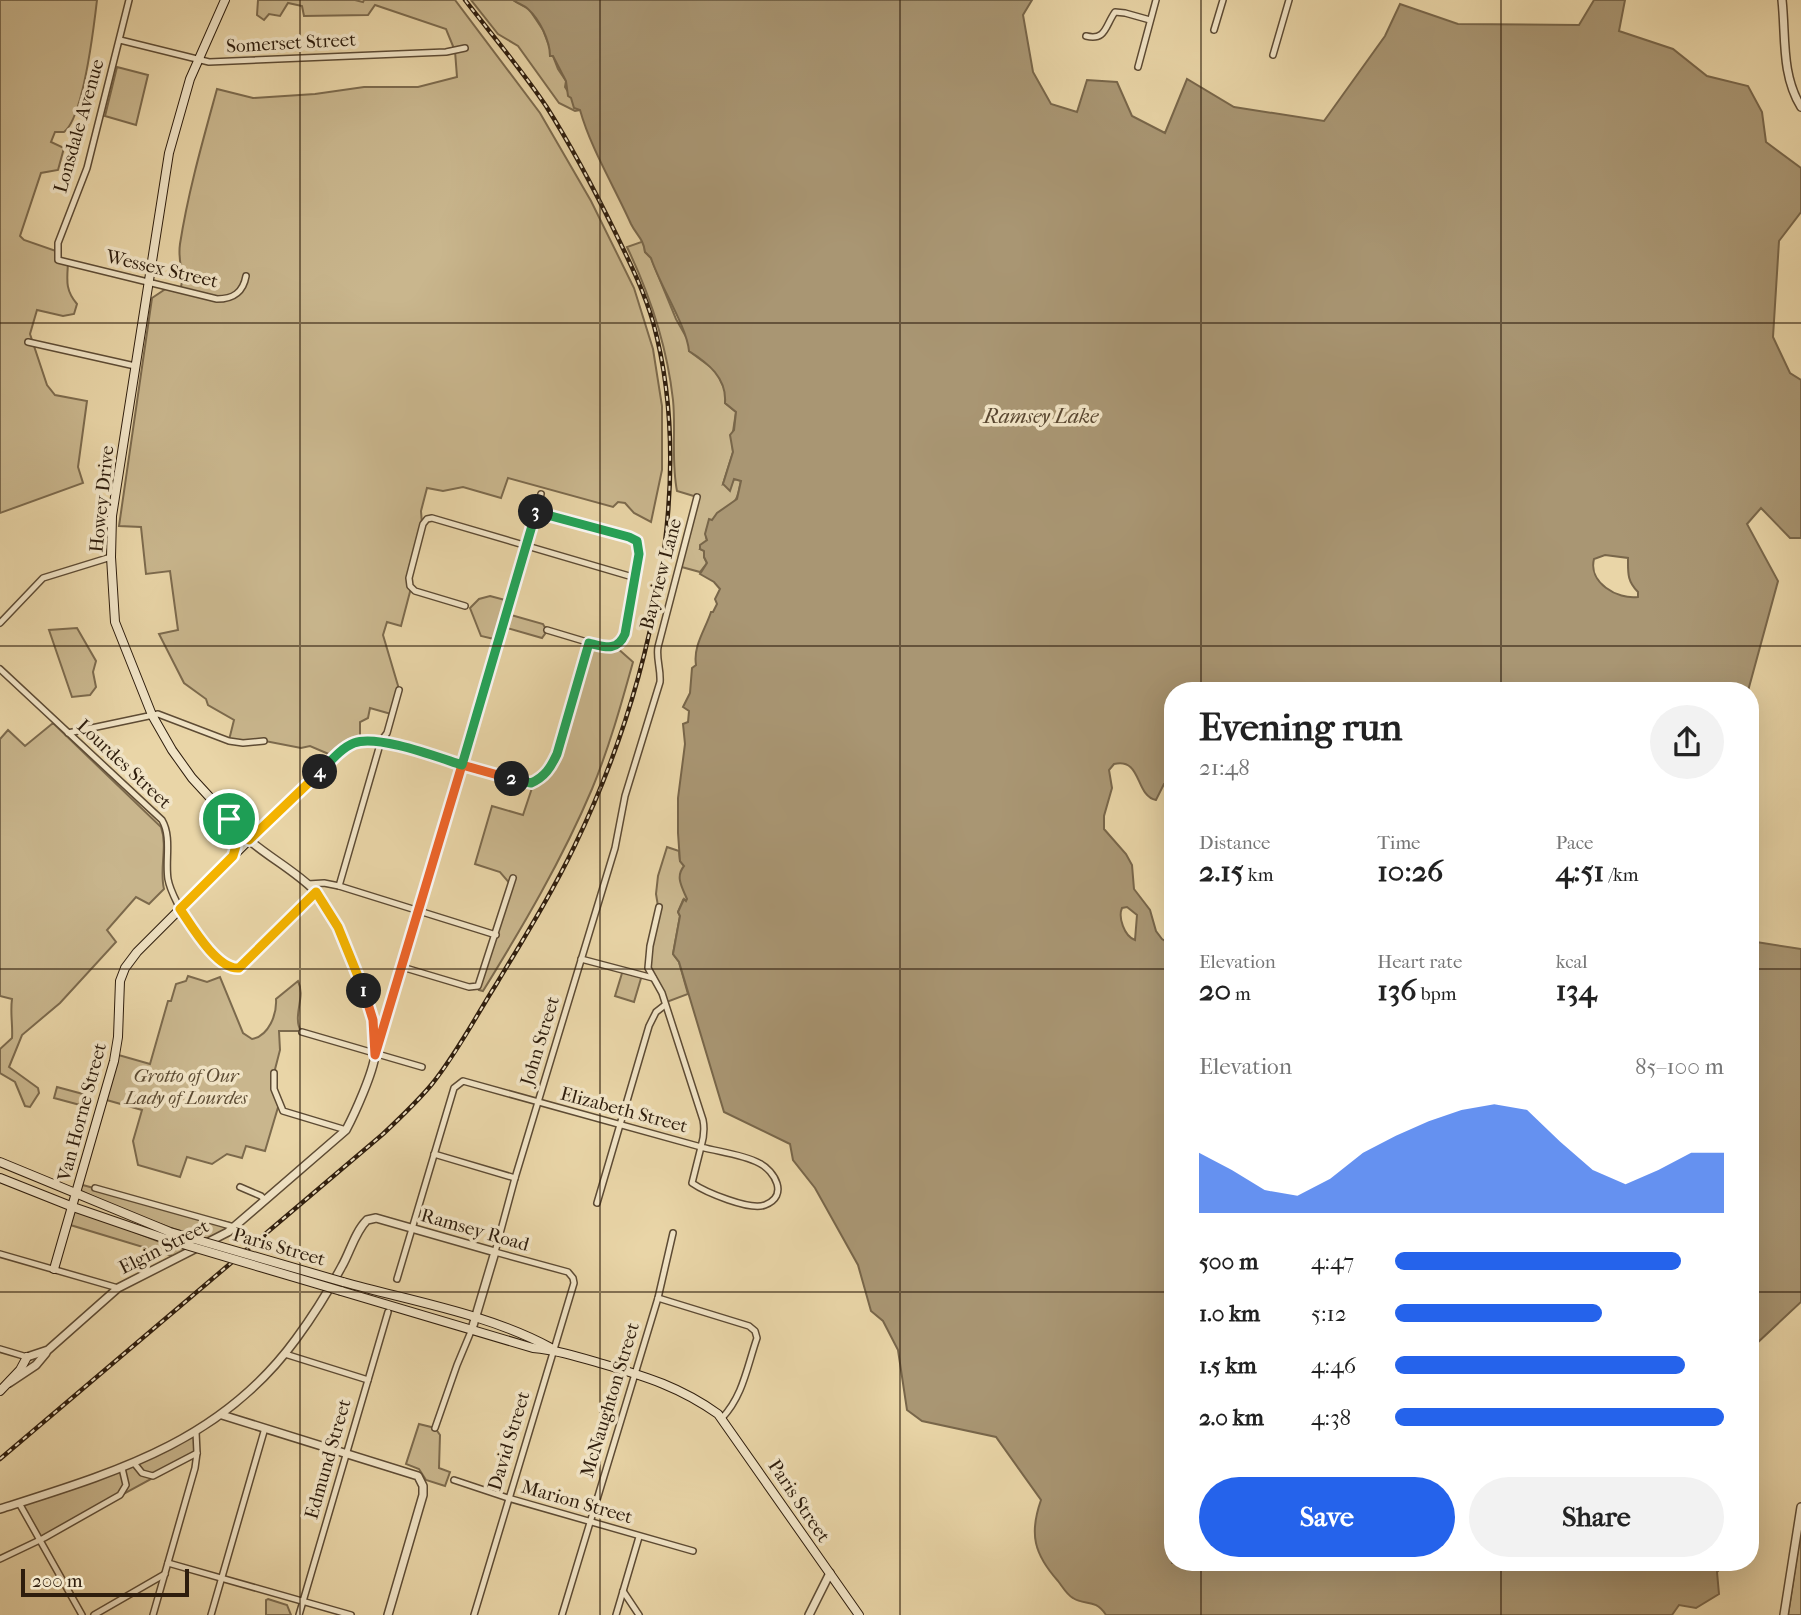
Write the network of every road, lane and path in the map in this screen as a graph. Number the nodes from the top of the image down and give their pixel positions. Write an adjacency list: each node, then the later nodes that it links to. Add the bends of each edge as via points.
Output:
1 (129, 0): 10 (street, Lonsdale Avenue)
2 (225, 0): 13 (main road, Howey Drive)
3 (1156, 0): 7 (street)
4 (1223, 0): 8 (street)
5 (1289, 0): 12 (street)
6 (1782, 0): 15 (street, via 1788,79)
7 (1150, 20): 9 (street, via 1115,12 1098,38); 14 (street)
8 (1214, 30)
9 (1086, 36)
10 (120, 40): 13 (street, Somerset Street); 16 (street, Lonsdale Avenue, via 86,168 58,243)
11 (465, 48): 13 (street, Somerset Street)
12 (1273, 55)
13 (197, 61): 18 (main road, Howey Drive, via 170,146)
14 (1138, 67)
15 (1801, 107)
16 (58, 260): 18 (street, Wessex Street)
17 (246, 276): 18 (street, Wessex Street, via 240,292 226,299)
18 (148, 283): 20 (main road, Howey Drive)
19 (28, 342): 20 (street)
20 (135, 366): 25 (main road, Howey Drive, via 112,516)
21 (541, 494): 23 (street)
22 (697, 497): 31 (street, Bayview Lane)
23 (537, 511): 24 (street); 26 (street, via 637,541)
24 (527, 546): 26 (street); 27 (street, via 427,519 410,586); 38 (street)
25 (111, 557): 28 (street, via 43,578); 34 (main road, Howey Drive, via 116,626)
26 (636, 578): 30 (street, via 625,634 616,646)
27 (465, 606)
28 (0, 623)
29 (547, 630): 30 (street)
30 (589, 643): 38 (street, Van Horne Street, via 550,768 528,783)
31 (657, 660): 50 (street, John Street, via 660,682)
32 (0, 669): 35 (street, Lourdes Street)
33 (399, 690): 37 (street)
34 (152, 715): 35 (street); 36 (street, via 236,742); 39 (main road, Howey Drive, via 181,764)
35 (68, 733): 47 (street, Lourdes Street, via 164,824 168,880)
36 (264, 741)
37 (381, 741): 38 (street, Van Horne Street); 40 (street, Van Horne Street, via 349,745); 44 (street)
38 (462, 765): 48 (street)
39 (229, 819): 40 (main road, Howey Drive); 41 (main road, via 238,839)
40 (249, 840): 41 (main road, Van Horne Street); 43 (street, Howey Drive)
41 (233, 856): 47 (main road, Van Horne Street)
42 (513, 878): 49 (street)
43 (307, 884): 44 (street); 45 (street, Howey Drive)
44 (339, 886): 48 (street)
45 (316, 892): 47 (street, Lourdes Street, via 239,968 208,948); 55 (street, Howey Drive, via 338,927 361,981 373,1020)
46 (659, 907): 52 (street, via 648,962)
47 (180, 909): 68 (main road, Van Horne Street, via 137,952 120,981 117,1047)
48 (419, 912): 49 (street); 51 (street)
49 (496, 935): 51 (street, via 478,986)
50 (582, 958): 52 (street); 58 (street, John Street)
51 (402, 967): 55 (street)
52 (653, 978): 53 (street)
53 (665, 1005): 59 (street, via 652,1019); 61 (street, via 703,1120)
54 (302, 1032): 55 (street)
55 (375, 1055): 56 (street); 60 (street)
56 (422, 1067)
57 (274, 1073): 60 (street, via 274,1089 283,1111)
58 (538, 1102): 59 (street, Elizabeth Street); 62 (street, Elizabeth Street, via 466,1081 459,1083); 65 (street, John Street)
59 (619, 1125): 61 (street, Elizabeth Street); 70 (street)
60 (345, 1130): 69 (street, Elgin Street)
61 (701, 1147): 61 (street, Elizabeth Street, via 692,1179 695,1186 751,1206 766,1205 776,1196 778,1183 773,1173 759,1163)
62 (434, 1154): 65 (street); 73 (street)
63 (0, 1163): 68 (main road, Paris Street)
64 (0, 1178): 71 (main road, Paris Street)
65 (515, 1178): 76 (street, John Street)
66 (240, 1187): 69 (street)
67 (95, 1188): 72 (street)
68 (77, 1194): 71 (main road, Van Horne Street); 75 (main road, Paris Street)
69 (265, 1200): 72 (street, Elgin Street)
70 (597, 1203)
71 (73, 1207): 75 (main road, Paris Street); 78 (main road, Van Horne Street)
72 (235, 1227): 82 (street, Elgin Street)
73 (411, 1229): 76 (street, Ramsey Road); 80 (street); 90 (street, Ramsey Road, via 376,1218 367,1220 324,1297)
74 (673, 1233): 83 (street, McNaughton Street)
75 (169, 1236): 81 (main road, Paris Street, bridge)
76 (495, 1252): 79 (street, Ramsey Road, via 568,1272); 85 (street, John Street)
77 (0, 1254): 78 (street)
78 (54, 1269): 82 (street)
79 (573, 1278): 88 (street, David Street)
80 (397, 1279)
81 (342, 1287): 85 (main road, Paris Street); 86 (main road, Paris Street)
82 (118, 1288): 89 (street, Elgin Street)
83 (658, 1298): 92 (street, McNaughton Street); 97 (street, via 755,1331 757,1338 740,1392)
84 (388, 1312): 93 (street, Edmund Street)
85 (475, 1319): 86 (street, John Street); 88 (main road, Paris Street)
86 (472, 1329): 88 (main road, Paris Street, via 533,1348); 99 (street, John Street)
87 (0, 1349): 91 (street)
88 (553, 1349): 92 (main road, Paris Street); 106 (street, David Street)
89 (48, 1350): 91 (street, Elgin Street); 94 (street, via 36,1365)
90 (285, 1354): 93 (street); 96 (street)
91 (27, 1357): 94 (main road)
92 (634, 1373): 97 (main road, Paris Street, via 670,1385); 110 (street, McNaughton Street)
93 (368, 1380): 101 (street, Edmund Street)
94 (9, 1383): 95 (main road)
95 (0, 1391)
96 (222, 1415): 98 (street); 100 (street)
97 (722, 1418): 116 (main road, Paris Street)
98 (265, 1428): 101 (street); 118 (street)
99 (435, 1428)
100 (196, 1432): 102 (street); 103 (street)
101 (346, 1452): 120 (street, Edmund Street); 127 (street, via 413,1473 421,1482 423,1495)
102 (197, 1453): 103 (street, via 153,1476 142,1473); 115 (street)
103 (134, 1463): 104 (street)
104 (122, 1468): 107 (street); 112 (street, via 124,1492)
105 (454, 1480): 106 (street, Marion Street)
106 (508, 1498): 110 (street, Marion Street); 128 (street, David Street)
107 (19, 1503): 109 (street); 112 (street)
108 (1801, 1507): 134 (street)
109 (0, 1509)
110 (589, 1522): 111 (street, Marion Street); 129 (street, McNaughton Street)
111 (639, 1537): 113 (street, Marion Street); 119 (street)
112 (40, 1540): 114 (street); 121 (street)
113 (693, 1551)
114 (0, 1559)
115 (168, 1563): 117 (street); 118 (street)
116 (830, 1573): 132 (street); 133 (main road, Paris Street)
117 (165, 1574): 122 (street); 123 (street)
118 (222, 1578): 120 (street); 124 (street)
119 (623, 1591): 130 (street); 131 (street)
120 (303, 1601): 125 (street, Edmund Street); 126 (street)
121 (82, 1615)
122 (94, 1615)
123 (153, 1615)
124 (211, 1615)
125 (299, 1615)
126 (351, 1615)
127 (388, 1615)
128 (474, 1615)
129 (562, 1615)
130 (616, 1615)
131 (639, 1615)
132 (809, 1615)
133 (859, 1615)
134 (1784, 1615)

